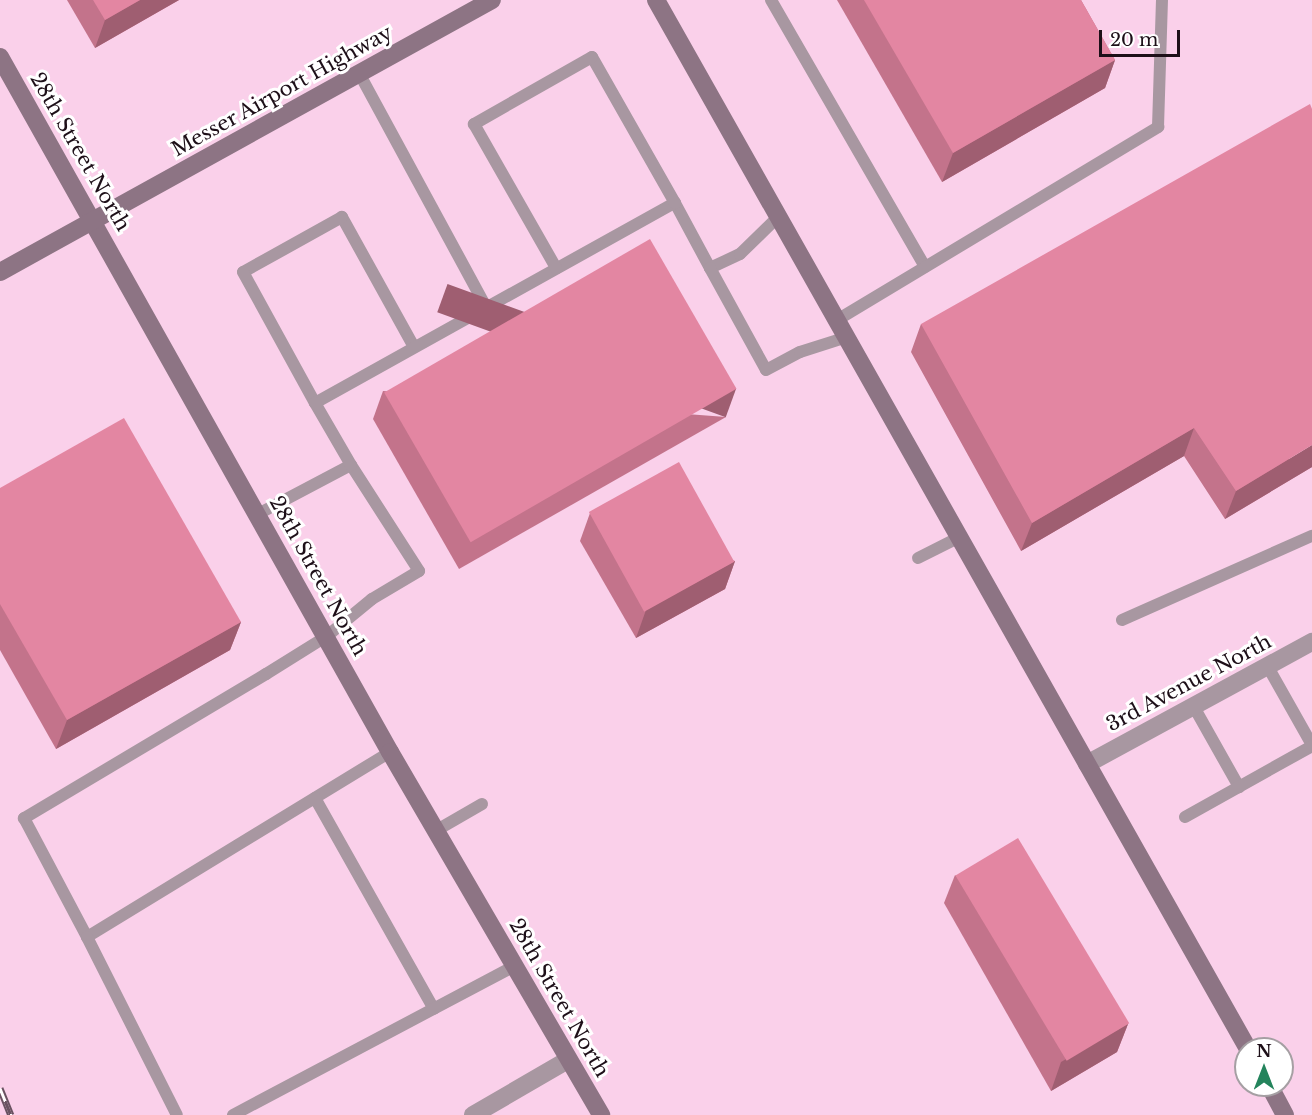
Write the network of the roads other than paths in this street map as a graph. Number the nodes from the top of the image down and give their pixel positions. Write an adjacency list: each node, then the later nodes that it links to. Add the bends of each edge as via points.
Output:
1 (492, 0): 6 (street, Messer Airport Highway)
2 (656, 0): 8 (street)
3 (771, 0): 10 (lane)
4 (1162, 0): 10 (lane, via 1158,127)
5 (0, 57): 9 (street, 28th Street North)
6 (359, 73): 9 (street, Messer Airport Highway); 14 (lane)
7 (675, 203): 11 (lane); 11 (lane, via 592,57 474,124); 12 (lane)
8 (778, 216): 12 (lane, via 740,254); 15 (street)
9 (93, 220): 13 (street, Messer Airport Highway); 20 (street, 28th Street North)
10 (925, 267): 15 (lane)
11 (556, 268): 14 (lane)
12 (710, 268): 16 (lane, via 766,370 800,352)
13 (0, 272)
14 (486, 307): 17 (lane)
15 (837, 320): 16 (street)
16 (847, 337): 21 (street)
17 (414, 347): 18 (lane); 18 (lane, via 342,217 243,272)
18 (315, 403): 19 (lane)
19 (351, 465): 20 (lane); 25 (lane, via 419,571 372,599)
20 (258, 514): 25 (street, 28th Street North)
21 (960, 537): 23 (lane); 31 (street)
22 (1310, 542): 24 (lane)
23 (918, 558)
24 (1122, 620)
25 (327, 636): 30 (street, 28th Street North); 37 (lane, via 24,818)
26 (1312, 642): 27 (street, 3rd Avenue North)
27 (1268, 667): 28 (street, 3rd Avenue North); 29 (lane)
28 (1194, 707): 31 (street, 3rd Avenue North); 32 (lane)
29 (1312, 746): 32 (lane)
30 (390, 752): 33 (lane); 36 (street, 28th Street North)
31 (1087, 764): 40 (street)
32 (1239, 787): 35 (lane)
33 (315, 798): 37 (lane); 39 (lane)
34 (482, 804): 36 (lane)
35 (1185, 817)
36 (437, 830): 38 (street, 28th Street North)
37 (87, 937): 43 (lane)
38 (514, 966): 39 (lane); 41 (street, 28th Street North)
39 (434, 1009): 44 (lane)
40 (1241, 1037)
41 (568, 1060): 45 (street); 46 (street, 28th Street North)
42 (1276, 1097): 47 (street)
43 (177, 1115)
44 (233, 1115)
45 (473, 1115)
46 (601, 1115)
47 (1286, 1115)

